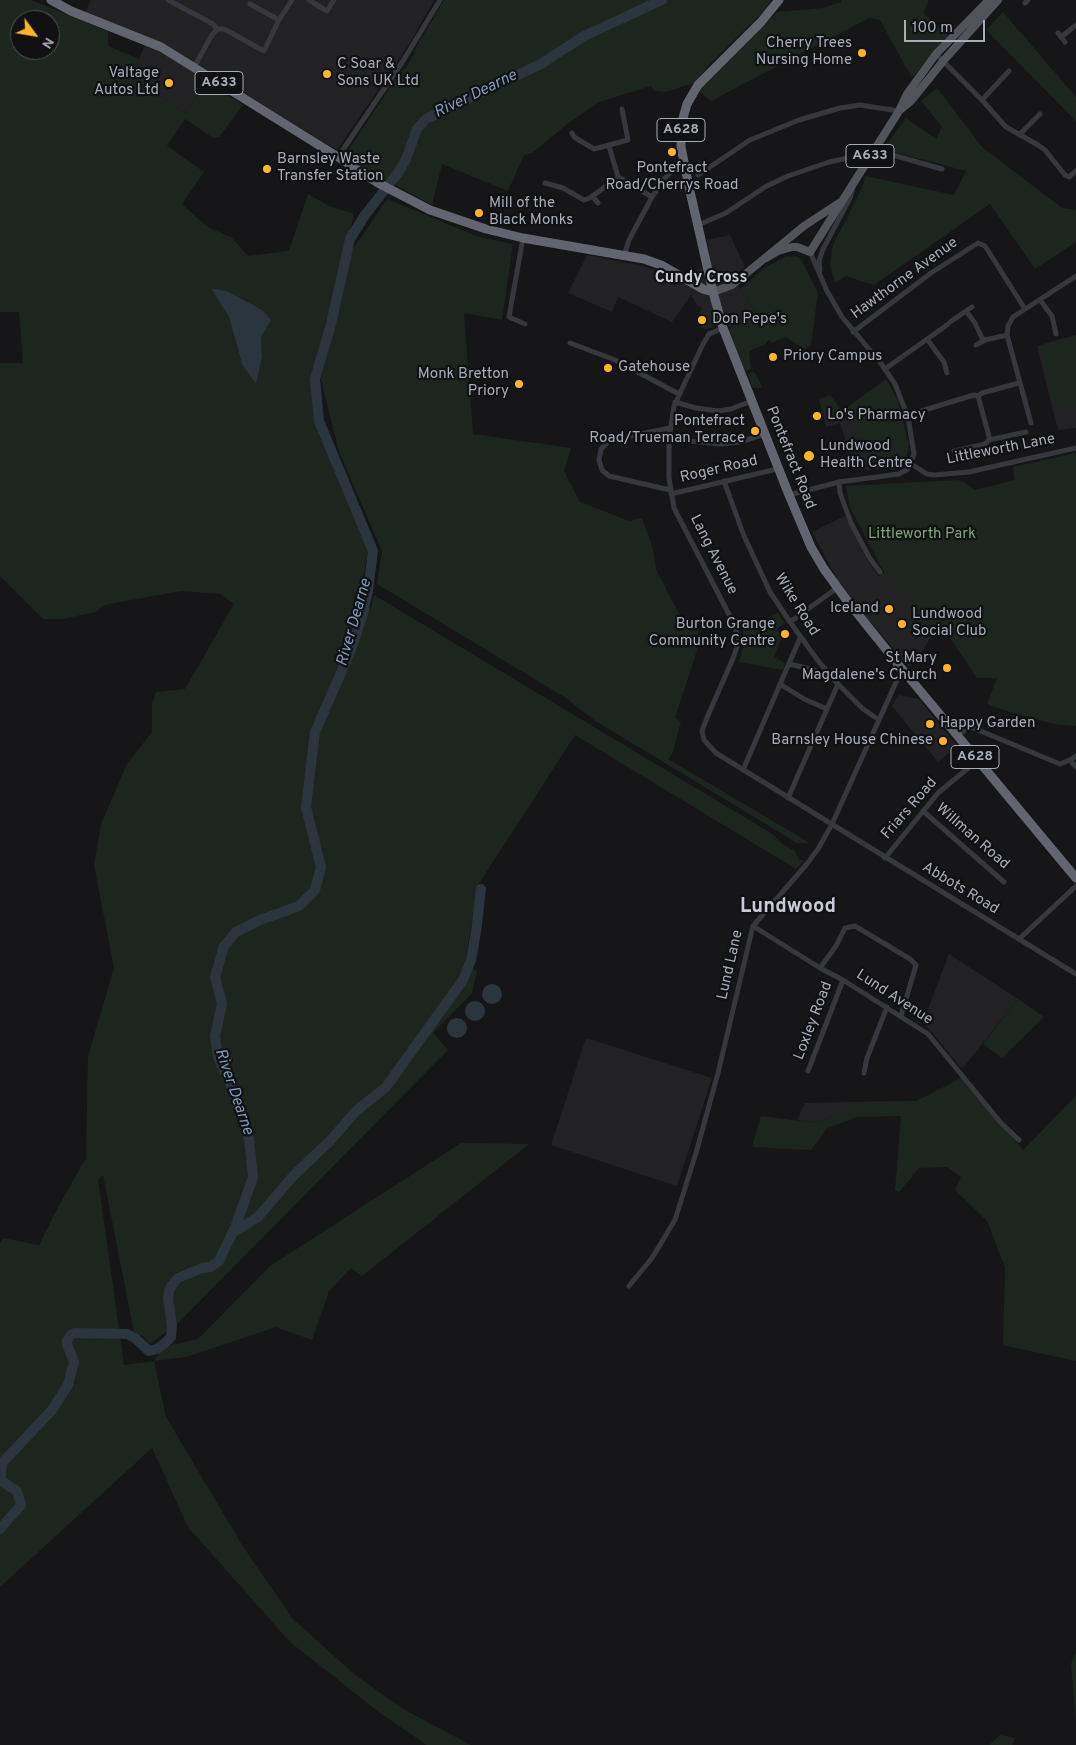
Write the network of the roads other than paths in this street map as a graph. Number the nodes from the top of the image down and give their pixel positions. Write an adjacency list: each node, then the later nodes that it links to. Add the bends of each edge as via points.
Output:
1 (51, 0): 17 (highway, A633, via 161,48)
2 (168, 0): 13 (street, via 214,24)
3 (292, 0): 11 (street)
4 (309, 0): 5 (street, via 327,11)
5 (334, 0)
6 (440, 0): 27 (street)
7 (779, 0): 40 (highway, Pontefract Road / A628, via 705,77 684,112 681,148)
8 (989, 0): 15 (main road, A633)
9 (998, 0): 16 (main road, A633)
10 (250, 4): 11 (street)
11 (279, 20): 13 (street, via 264,51 224,29)
12 (1076, 25): 14 (street, via 1060,35)
13 (217, 29): 17 (street)
14 (1066, 42)
15 (936, 54): 16 (street); 21 (main road, A633)
16 (944, 60): 19 (street); 21 (main road, A633, via 912,101)
17 (194, 68): 27 (highway, A633)
18 (1009, 71): 19 (street)
19 (982, 100): 24 (street, via 1006,127)
20 (622, 109): 25 (street, via 631,140)
21 (899, 111): 26 (main road, A633); 32 (street, via 860,105 799,120 750,140)
22 (1040, 114): 24 (street)
23 (572, 133): 25 (street, via 594,149)
24 (1020, 134): 30 (street, via 1044,150 1064,175 1069,177)
25 (610, 146): 33 (street)
26 (875, 150): 29 (street); 34 (main road, A633)
27 (338, 157): 41 (highway, A633, via 395,193 430,210)
28 (853, 157): 40 (street, via 788,176 726,213)
29 (942, 169)
30 (1076, 170)
31 (671, 172): 37 (street)
32 (698, 175)
33 (618, 177): 36 (street); 37 (street)
34 (854, 181): 38 (main road, A633); 46 (street, via 850,198 820,256)
35 (545, 184): 36 (street, via 563,188 584,200)
36 (592, 196): 39 (street)
37 (652, 197): 43 (street)
38 (841, 202): 42 (main road, A633); 44 (main road, A633, via 804,226)
39 (598, 203)
40 (698, 225): 47 (highway, Pontefract Road / A628)
41 (523, 238): 43 (highway, A633); 53 (street, via 509,317)
42 (810, 252): 44 (main road, A633, via 792,247); 46 (street)
43 (624, 256): 47 (highway, A633, via 661,264)
44 (766, 258): 47 (main road, A633, via 732,285)
45 (1076, 276): 48 (street)
46 (824, 284): 56 (street)
47 (713, 292): 54 (highway, Pontefract Road / A628)
48 (1040, 300): 50 (street); 52 (street)
49 (972, 306): 51 (street)
50 (1025, 309): 56 (street, Hawthorne Avenue, via 985,246 978,243 931,273); 58 (street, via 1010,321)
51 (966, 311): 59 (street); 60 (street)
52 (1054, 322): 55 (street); 57 (street)
53 (525, 324)
54 (723, 328): 66 (street, Lang Avenue, via 707,337); 69 (highway, Pontefract Road / A628)
55 (1047, 328)
56 (853, 332): 63 (street)
57 (1056, 334)
58 (1007, 335): 60 (street); 65 (street)
59 (927, 339): 63 (street); 64 (street, via 944,362)
60 (985, 340): 62 (street)
61 (570, 343): 66 (street, via 615,360)
62 (976, 345)
63 (885, 369): 70 (street)
64 (947, 373)
65 (1019, 383): 67 (street); 71 (street)
66 (679, 394): 68 (street, Lang Avenue)
67 (978, 396): 70 (street); 76 (street)
68 (675, 402): 69 (street, via 718,411); 72 (street, Lang Avenue)
69 (752, 402): 74 (highway, Pontefract Road / A628)
70 (908, 415): 79 (street, via 914,447)
71 (1031, 423)
72 (670, 428): 75 (street, Lang Avenue); 83 (street, via 610,440 601,450 599,460 609,476)
73 (1026, 432): 76 (street, Littleworth Lane)
74 (765, 434): 75 (street, via 721,444); 84 (highway, Pontefract Road / A628)
75 (669, 439): 83 (street, Lang Avenue)
76 (990, 440): 78 (street, Littleworth Lane)
77 (1076, 448): 79 (street, Littleworth Lane, via 969,472 934,475)
78 (954, 451)
79 (911, 464): 82 (street, via 894,476)
80 (773, 470): 81 (street, Roger Road)
81 (724, 481): 83 (street, Roger Road); 87 (street, Wike Road, via 744,536 770,592)
82 (839, 482): 84 (street); 85 (street, via 851,523)
83 (671, 492): 101 (street, Lang Avenue, via 674,508 734,624 738,640 702,731 704,740 716,753)
84 (789, 495): 86 (highway, Pontefract Road / A628, via 812,547)
85 (880, 572)
86 (837, 588): 87 (street); 90 (highway, Pontefract Road / A628)
87 (790, 622): 88 (street, Wike Road)
88 (800, 638): 89 (street); 93 (street, Wike Road)
89 (789, 664): 91 (street); 92 (street)
90 (902, 669): 95 (street, Lund Lane); 96 (highway, Pontefract Road / A628)
91 (815, 670)
92 (780, 684): 94 (street); 101 (street)
93 (838, 684): 94 (street); 95 (street, Wike Road, via 863,710)
94 (827, 709): 102 (street)
95 (879, 720): 104 (street, Lund Lane)
96 (957, 735): 98 (highway, Pontefract Road / A628); 99 (street, via 971,727 1060,764)
97 (1076, 756): 99 (street)
98 (978, 760): 103 (street, Friars Road, via 938,793); 106 (highway, Pontefract Road / A628)
99 (1070, 760): 100 (street)
100 (1076, 767)
101 (743, 770): 102 (street, Lang Avenue)
102 (788, 798): 104 (street, Lang Avenue)
103 (923, 811): 105 (street, Friars Road); 107 (street, Willman Road)
104 (832, 824): 105 (street, Abbots Road); 109 (street, Lund Lane, via 806,865)
105 (885, 858): 110 (street, Abbots Road)
106 (1076, 878)
107 (1004, 882)
108 (1076, 886): 110 (street)
109 (753, 926): 111 (street, Lund Avenue); 119 (street, Lund Lane, via 718,1073 675,1220 652,1258)
110 (1019, 939): 112 (street, Abbots Road)
111 (820, 968): 113 (street, Lund Avenue); 115 (street, via 845,928 855,926 910,958 916,965)
112 (1076, 974)
113 (843, 980): 114 (street, Lund Avenue); 116 (street, Loxley Road)
114 (887, 1007): 115 (street, Lund Avenue); 117 (street)
115 (901, 1016): 118 (street, Lund Avenue, via 928,1034 1001,1123)
116 (808, 1071)
117 (864, 1072)
118 (1019, 1140)
119 (629, 1286)

